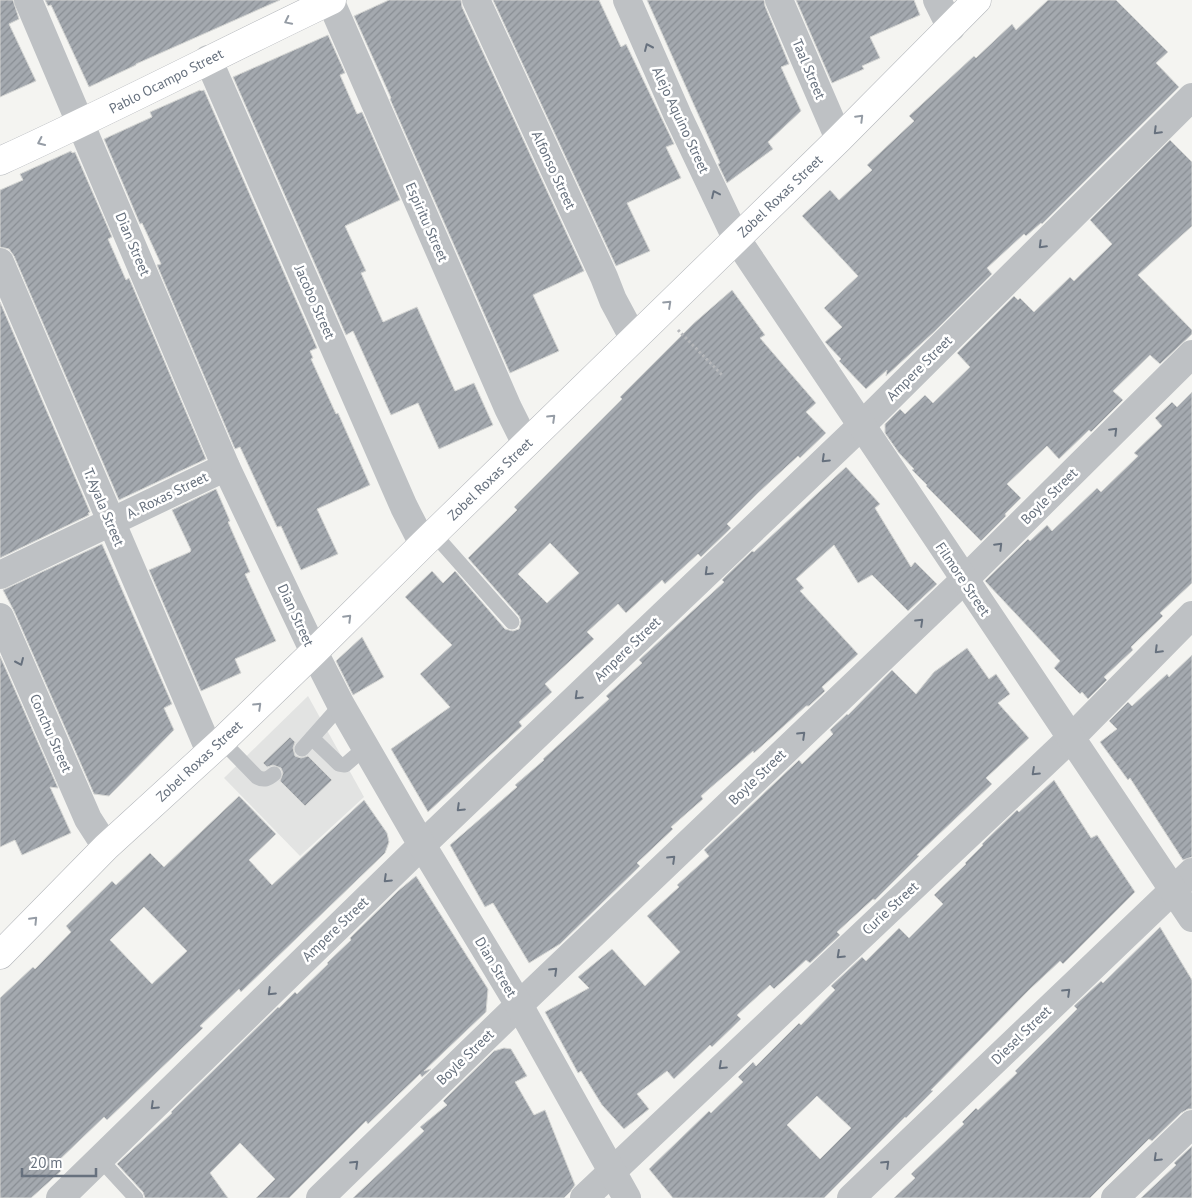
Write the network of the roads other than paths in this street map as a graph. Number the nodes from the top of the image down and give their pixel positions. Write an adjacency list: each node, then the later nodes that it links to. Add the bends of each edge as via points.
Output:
1 (28, 0): 11 (street, Dian Street)
2 (331, 0): 9 (main road, Pablo Ocampo Street, one-way to 9); 19 (street, Espiritu Street)
3 (476, 0): 16 (street, Alfonso Street, via 613,300)
4 (627, 0): 14 (street, Alejo Aquino Street, one-way to 4)
5 (779, 0): 12 (street, Taal Street)
6 (937, 0): 8 (street)
7 (977, 0): 8 (main road, Zobel Roxas Street)
8 (951, 28): 12 (main road, Zobel Roxas Street, one-way to 8)
9 (208, 60): 11 (main road, Pablo Ocampo Street); 22 (street, Jacobo Street, via 400,498)
10 (1192, 97): 18 (street, Ampere Street, one-way to 18)
11 (82, 123): 13 (main road, Pablo Ocampo Street, one-way to 13); 20 (street, Dian Street)
12 (839, 139): 14 (main road, Zobel Roxas Street)
13 (0, 161)
14 (736, 238): 16 (main road, Zobel Roxas Street, one-way to 14); 18 (street, Filmore Street)
15 (0, 262): 21 (street, T. Ayala Street)
16 (634, 339): 19 (main road, Zobel Roxas Street, one-way to 16)
17 (1192, 354): 24 (street, Boyle Street, one-way to 17)
18 (860, 426): 24 (street, Filmore Street); 34 (street, Ampere Street, one-way to 34)
19 (526, 444): 22 (main road, Zobel Roxas Street)
20 (226, 467): 21 (street, A. Roxas Street); 28 (street, Dian Street)
21 (110, 522): 23 (street, A. Roxas Street); 31 (street, T. Ayala Street)
22 (428, 539): 27 (lane); 28 (main road, Zobel Roxas Street, one-way to 22)
23 (0, 575)
24 (964, 580): 30 (street, Filmore Street); 39 (street, Boyle Street, one-way to 24)
25 (1192, 615): 30 (street, Curie Street, one-way to 30)
26 (0, 617): 35 (street, Conchu Street, one-way to 35, via 88,818)
27 (512, 622)
28 (314, 652): 29 (street, Dian Street); 31 (main road, Zobel Roxas Street, one-way to 28)
29 (341, 705): 32 (street, Dian Street); 32 (lane, via 307,743 339,764 345,764)
30 (1070, 738): 36 (street, Filmore Street); 42 (street, Curie Street, one-way to 42)
31 (216, 746): 33 (lane, via 262,780); 35 (main road, Zobel Roxas Street)
32 (366, 747): 34 (street, Dian Street)
33 (274, 774)
34 (422, 845): 39 (street, Dian Street); 41 (street, Ampere Street, one-way to 41)
35 (106, 847): 38 (main road, Zobel Roxas Street, one-way to 35)
36 (1182, 881): 37 (street, Filmore Street); 48 (street, Diesel Street, one-way to 36)
37 (1192, 918)
38 (1, 951)
39 (519, 1005): 42 (street, Dian Street); 45 (street, Boyle Street, one-way to 39)
40 (1192, 1124): 49 (street, one-way to 49)
41 (100, 1159): 43 (street, Ampere Street); 44 (lane)
42 (611, 1170): 46 (street, Curie Street); 47 (street, Dian Street)
43 (60, 1198)
44 (136, 1198)
45 (320, 1198)
46 (584, 1198)
47 (627, 1198)
48 (851, 1198)
49 (1115, 1198)

